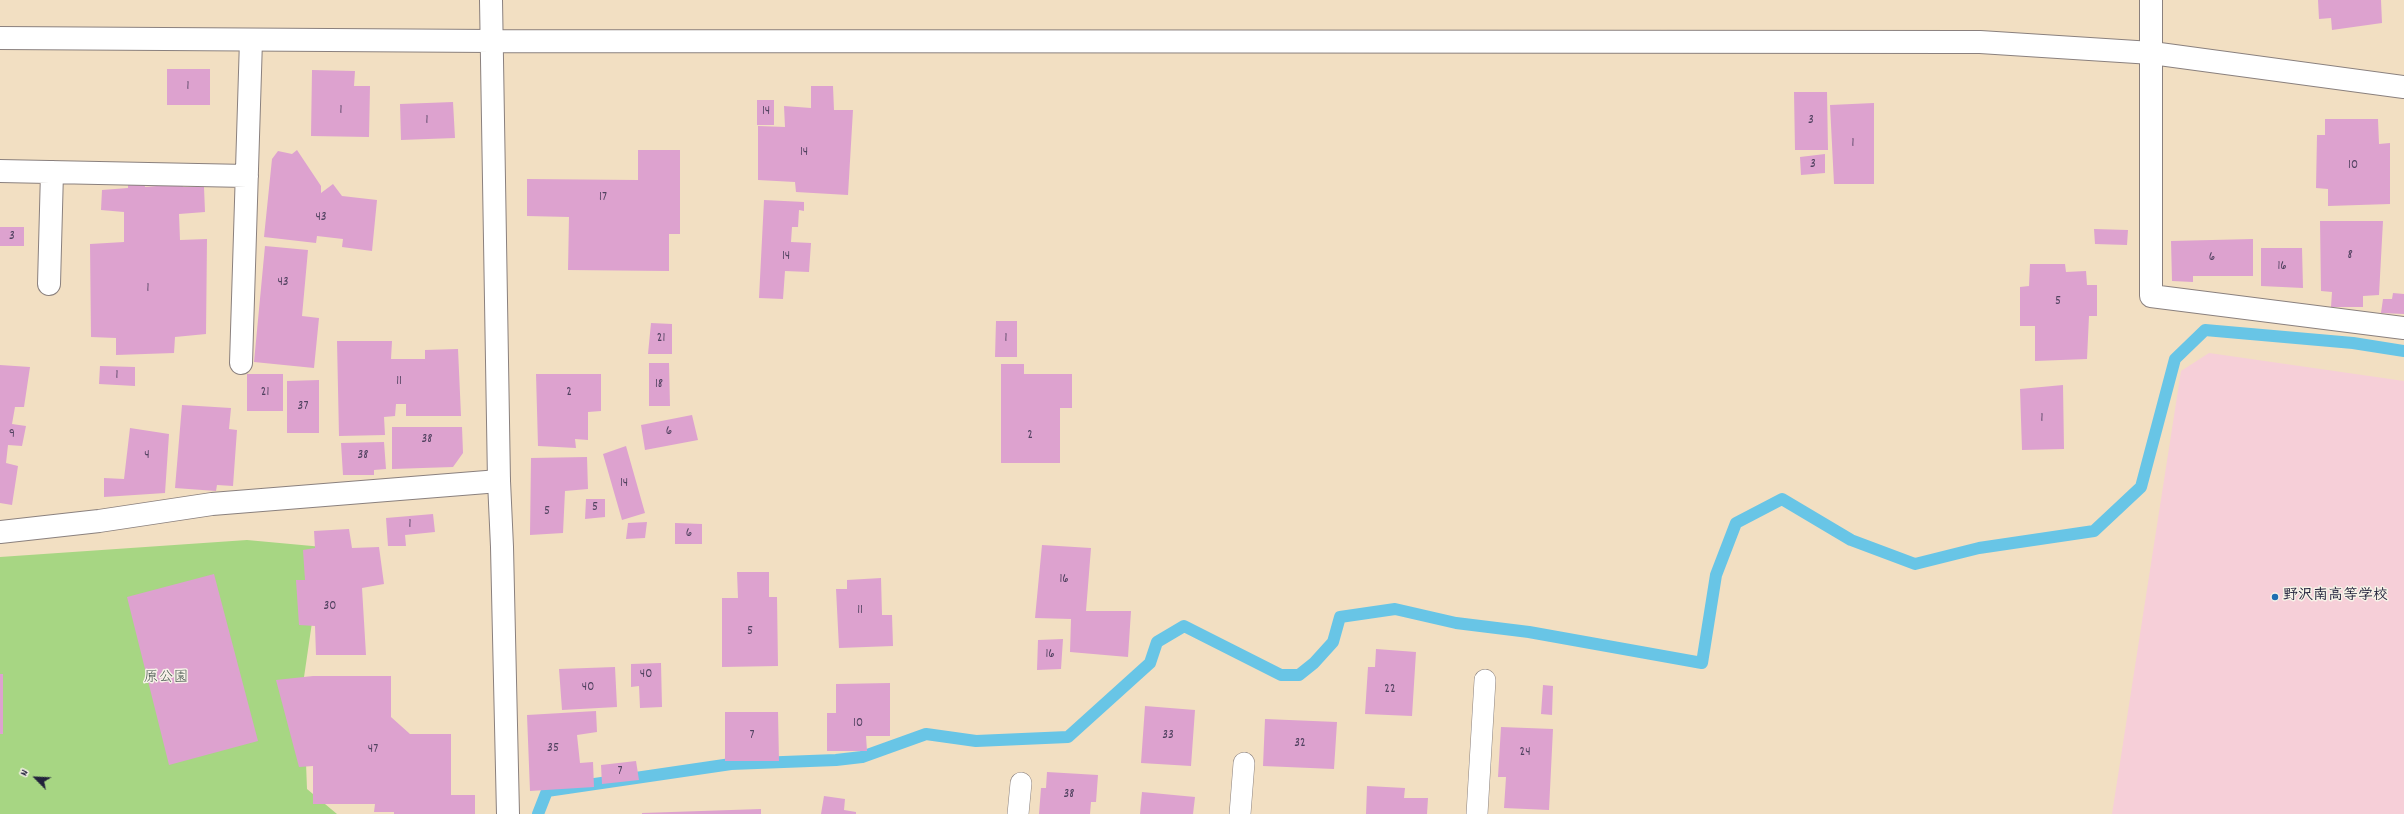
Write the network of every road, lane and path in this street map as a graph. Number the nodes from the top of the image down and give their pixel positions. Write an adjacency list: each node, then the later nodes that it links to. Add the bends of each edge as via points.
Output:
1 (491, 0): 5 (street)
2 (2151, 0): 6 (street)
3 (0, 38): 4 (street)
4 (251, 40): 5 (street); 10 (street)
5 (492, 41): 6 (street, via 1980,42); 14 (street)
6 (2152, 53): 7 (street); 12 (street, via 2151,296)
7 (2404, 86)
8 (0, 171): 9 (street)
9 (52, 172): 10 (street); 11 (street)
10 (247, 176): 13 (street)
11 (48, 284)
12 (2404, 328)
13 (241, 363)
14 (499, 481): 15 (street, via 212,504 99,521); 19 (street)
15 (0, 532)
16 (1485, 680): 22 (lane)
17 (1244, 763): 21 (lane)
18 (1021, 782): 20 (lane)
19 (508, 814)
20 (1018, 814)
21 (1240, 814)
22 (1477, 814)

